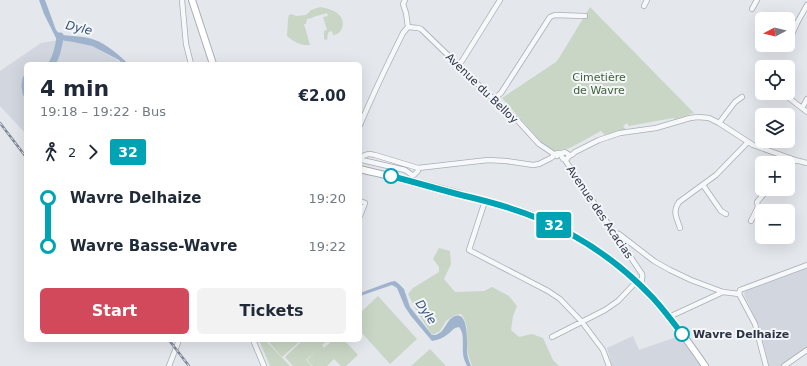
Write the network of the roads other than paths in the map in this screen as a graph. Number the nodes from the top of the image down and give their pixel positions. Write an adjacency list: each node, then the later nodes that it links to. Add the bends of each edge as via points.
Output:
1 (182, 0): 13 (street, via 186,44)
2 (192, 0): 14 (main road)
3 (500, 0): 15 (street)
4 (647, 0): 8 (street)
5 (757, 0): 9 (street)
6 (403, 1): 11 (street)
7 (807, 5): 12 (street)
8 (644, 6)
9 (752, 9)
10 (585, 16): 17 (street, via 550,17 501,93)
11 (408, 27): 15 (street, Avenue du Belloy, via 421,29); 22 (street, via 371,97)
12 (795, 28)
13 (190, 62)
14 (212, 62)
15 (458, 65): 17 (street, Avenue du Belloy)
16 (742, 97): 23 (street, via 734,102)
17 (494, 99): 25 (street, Avenue du Belloy, via 539,144)
18 (807, 99): 20 (street)
19 (792, 100): 20 (street)
20 (802, 108): 21 (street)
21 (807, 112)
22 (362, 120)
23 (719, 123): 24 (street); 26 (street, via 709,118 690,118 656,128 620,133)
24 (748, 142): 27 (street); 33 (street, via 719,173)
25 (554, 155): 26 (street, via 557,153); 31 (street, via 542,163 533,165 488,160)
26 (565, 156): 41 (street, Avenue des Acacias)
27 (784, 156)
28 (795, 160): 29 (street)
29 (807, 163)
30 (362, 169): 32 (main road)
31 (418, 169): 31 (street, via 412,175 405,170 362,160 362,157 368,154); 32 (street)
32 (415, 182): 34 (main road)
33 (703, 185): 37 (street, via 719,209); 40 (street, via 677,205 675,213)
34 (485, 201): 43 (main road, via 512,208 561,228 609,258); 47 (street, via 469,250 548,291 564,302)
35 (362, 202): 36 (street, via 365,203)
36 (362, 211)
37 (726, 214)
38 (755, 216): 39 (street)
39 (751, 221)
40 (680, 228)
41 (615, 233): 43 (street, Avenue des Acacias, via 642,274 642,281); 44 (street, via 670,270)
42 (807, 265): 45 (street, via 740,290)
43 (638, 283): 46 (main road); 47 (street, via 618,301)
44 (723, 292): 45 (street); 46 (street)
45 (739, 294): 56 (street, via 755,324)
46 (669, 317): 55 (main road)
47 (582, 322): 48 (street); 54 (street, via 603,350)
48 (552, 337)
49 (178, 342): 52 (street)
50 (254, 342): 53 (street)
51 (807, 350): 57 (street)
52 (169, 366)
53 (264, 366)
54 (609, 366)
55 (705, 366)
56 (766, 366)
57 (784, 366)

